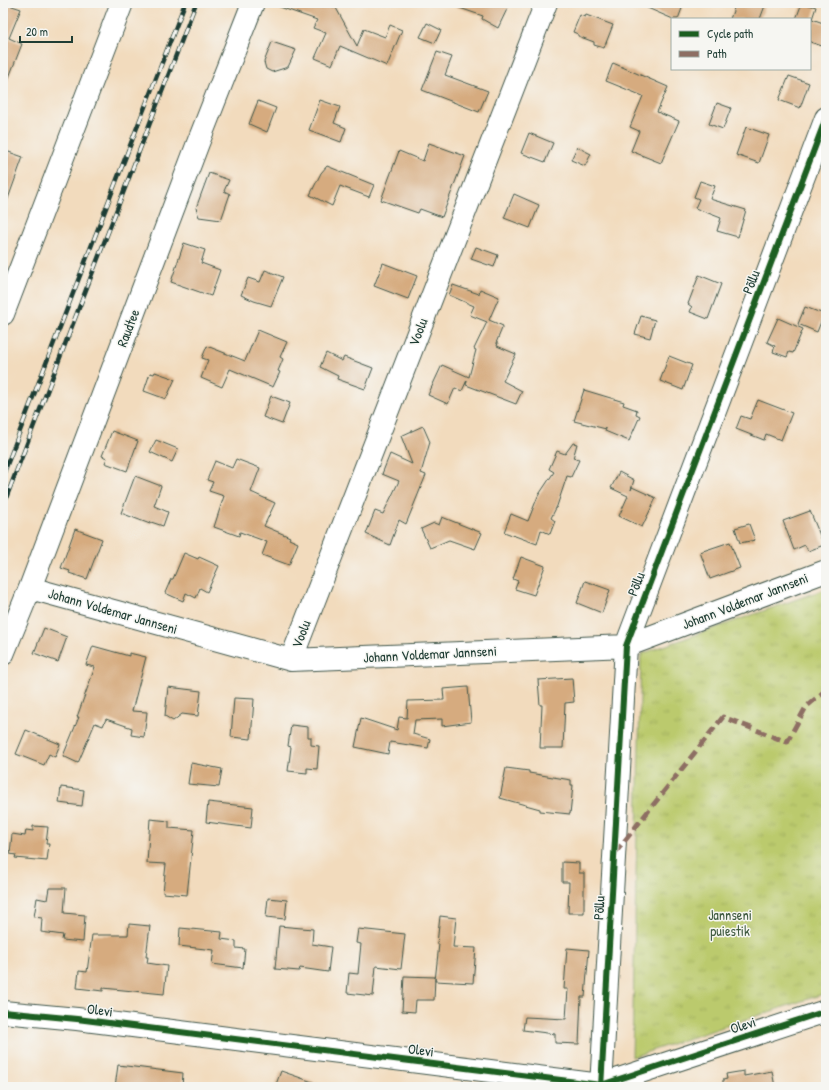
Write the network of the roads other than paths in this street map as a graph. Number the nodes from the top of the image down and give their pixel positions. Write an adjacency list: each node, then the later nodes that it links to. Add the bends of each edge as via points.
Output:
1 (122, 3): 5 (street)
2 (253, 3): 7 (street, Raudtee)
3 (546, 3): 10 (street, Voolu)
4 (826, 118): 8 (street, Põllu)
5 (3, 314)
6 (826, 571): 8 (street, Johann Voldemar Jannseni)
7 (30, 588): 9 (street, Raudtee); 10 (street, Johann Voldemar Jannseni)
8 (626, 646): 10 (street, Johann Voldemar Jannseni); 13 (street, Põllu)
9 (3, 654)
10 (291, 660)
11 (826, 1011): 13 (street, Olevi)
12 (3, 1012): 13 (street, Olevi, via 85,1020)
13 (601, 1086)

